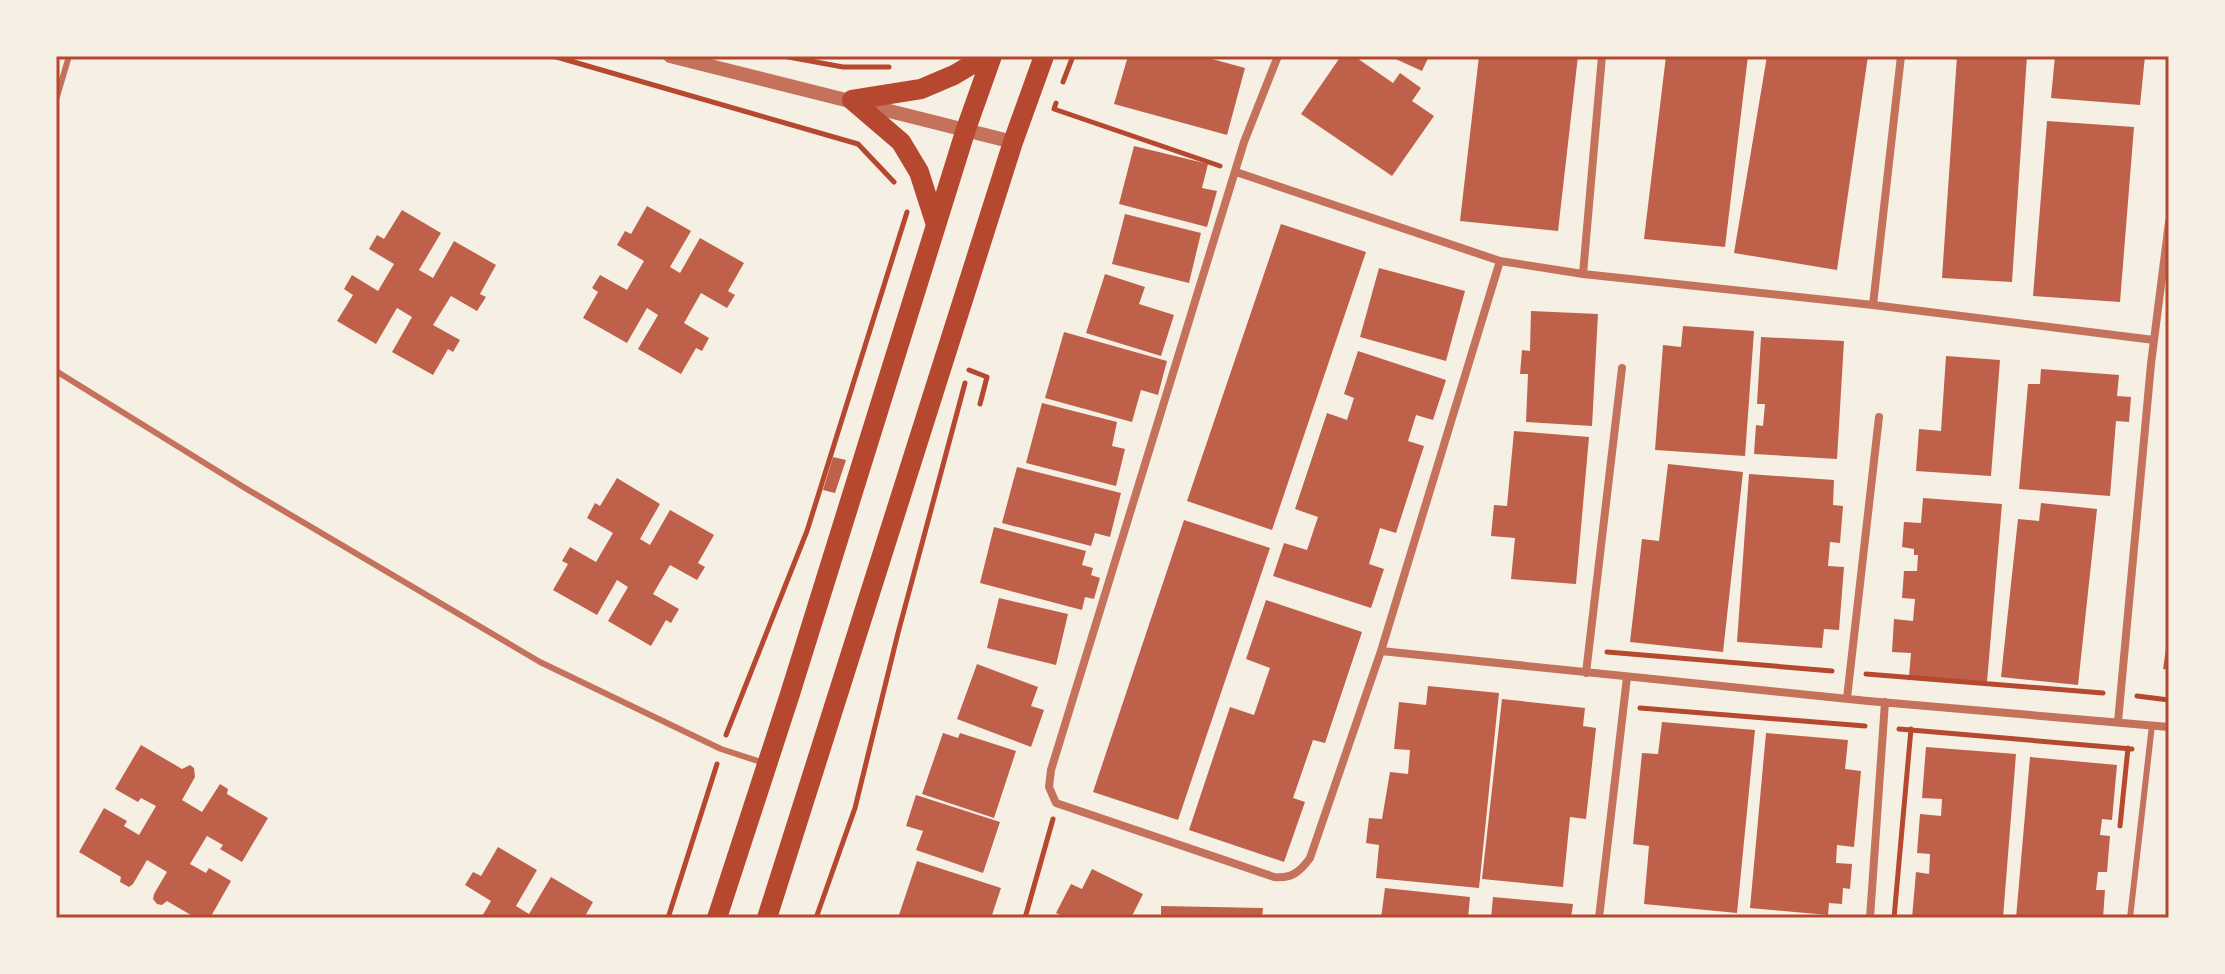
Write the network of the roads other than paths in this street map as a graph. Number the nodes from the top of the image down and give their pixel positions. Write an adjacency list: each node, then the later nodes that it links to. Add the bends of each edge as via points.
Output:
1 (69, 56): 8 (lane)
2 (670, 56): 9 (street)
3 (989, 56): 9 (main road, via 921,89); 10 (main road)
4 (1044, 56): 11 (main road)
5 (1278, 56): 12 (street)
6 (1602, 56): 16 (street)
7 (1901, 56): 17 (street)
8 (56, 100)
9 (852, 100): 10 (street); 14 (main road, via 901,142 919,172)
10 (966, 129): 11 (street); 14 (main road)
11 (1013, 142): 32 (main road)
12 (1236, 172): 15 (street); 22 (street, via 1051,770 1054,799 1066,808 1274,877 1296,874 1310,858)
13 (2169, 222): 18 (street)
14 (936, 225): 30 (main road)
15 (1500, 261): 16 (street); 22 (street)
16 (1583, 274): 17 (street)
17 (1873, 305): 18 (street)
18 (2154, 340): 27 (street)
19 (1622, 368): 23 (street)
20 (56, 371): 30 (lane, via 540,662 721,749)
21 (1879, 417): 25 (street)
22 (1381, 651): 23 (street)
23 (1586, 673): 24 (street)
24 (1627, 677): 25 (street); 33 (street)
25 (1847, 698): 26 (street)
26 (1885, 702): 27 (street); 34 (street)
27 (2118, 722): 28 (street)
28 (2152, 725): 29 (street); 35 (lane)
29 (2169, 727)
30 (767, 764): 31 (main road)
31 (717, 918)
32 (767, 918)
33 (1599, 918)
34 (1870, 918)
35 (2130, 918)

